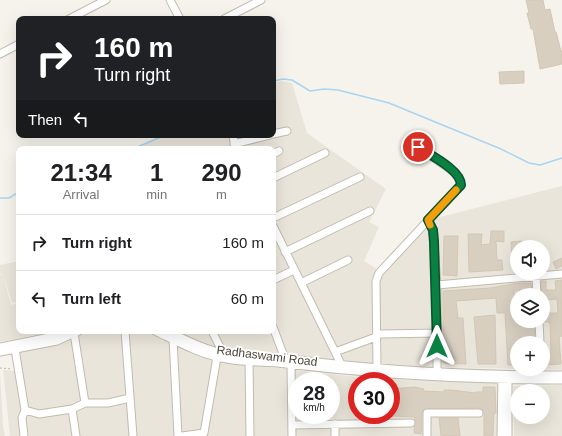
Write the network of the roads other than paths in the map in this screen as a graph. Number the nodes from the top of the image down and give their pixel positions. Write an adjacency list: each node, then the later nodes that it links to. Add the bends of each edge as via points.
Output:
1 (106, 0): 4 (street)
2 (170, 0): 5 (street)
3 (261, 0): 6 (street)
4 (74, 16)
5 (178, 16)
6 (230, 16)
7 (16, 46): 8 (street)
8 (0, 54)
9 (287, 131): 10 (street)
10 (276, 134)
11 (262, 138): 12 (street)
12 (234, 146)
13 (418, 147): 19 (street, via 456,173 461,181 461,185)
14 (325, 153): 15 (street)
15 (276, 177)
16 (360, 177): 18 (street)
17 (370, 211): 21 (street)
18 (276, 217)
19 (428, 220): 29 (street, via 432,228); 39 (street, via 379,273 376,281)
20 (276, 234): 21 (street)
21 (286, 252): 23 (street)
22 (348, 260): 28 (street)
23 (294, 270): 27 (street); 28 (street)
24 (562, 274): 25 (street)
25 (550, 275)
26 (510, 278): 29 (street)
27 (276, 279)
28 (301, 283): 44 (street)
29 (436, 285): 30 (street)
30 (437, 333): 39 (street); 52 (street)
31 (64, 334): 41 (street)
32 (69, 334): 42 (street, via 57,341)
33 (73, 334): 58 (street)
34 (125, 334): 57 (street)
35 (162, 334): 40 (street, Radhaswami Road)
36 (174, 334): 45 (street, Radhaswami Road)
37 (213, 334): 45 (street)
38 (276, 334): 46 (street)
39 (378, 336): 44 (street); 50 (street)
40 (173, 339): 45 (street, Radhaswami Road); 69 (street)
41 (0, 347)
42 (15, 349): 43 (street); 60 (street)
43 (0, 352)
44 (335, 352): 49 (street)
45 (220, 355): 46 (street, Radhaswami Road); 47 (street, Radhaswami Road); 70 (street, via 204,433)
46 (285, 358): 49 (street, Radhaswami Road)
47 (249, 360): 48 (street, Radhaswami Road); 71 (street)
48 (291, 364): 52 (street, Radhaswami Road, via 358,373); 65 (street)
49 (342, 366): 50 (street, Radhaswami Road)
50 (376, 369): 52 (street, Radhaswami Road)
51 (550, 373): 53 (street, Radhaswami Road)
52 (437, 375): 55 (street, Radhaswami Road)
53 (562, 375)
54 (517, 376): 55 (street, Radhaswami Road)
55 (505, 378): 56 (street, Radhaswami Road); 75 (street); 76 (street)
56 (562, 380)
57 (130, 398): 58 (street, via 108,403); 68 (street)
58 (85, 403): 59 (street)
59 (72, 409): 60 (street, via 39,414); 67 (street)
60 (25, 410): 66 (street, via 22,418)
61 (479, 413): 74 (street, via 427,412)
62 (412, 422): 64 (street)
63 (335, 424): 65 (street); 73 (street)
64 (340, 424)
65 (292, 425): 72 (street)
66 (24, 436)
67 (76, 436)
68 (133, 436)
69 (178, 436)
70 (182, 436)
71 (250, 436)
72 (292, 436)
73 (335, 436)
74 (426, 436)
75 (501, 436)
76 (508, 436)

